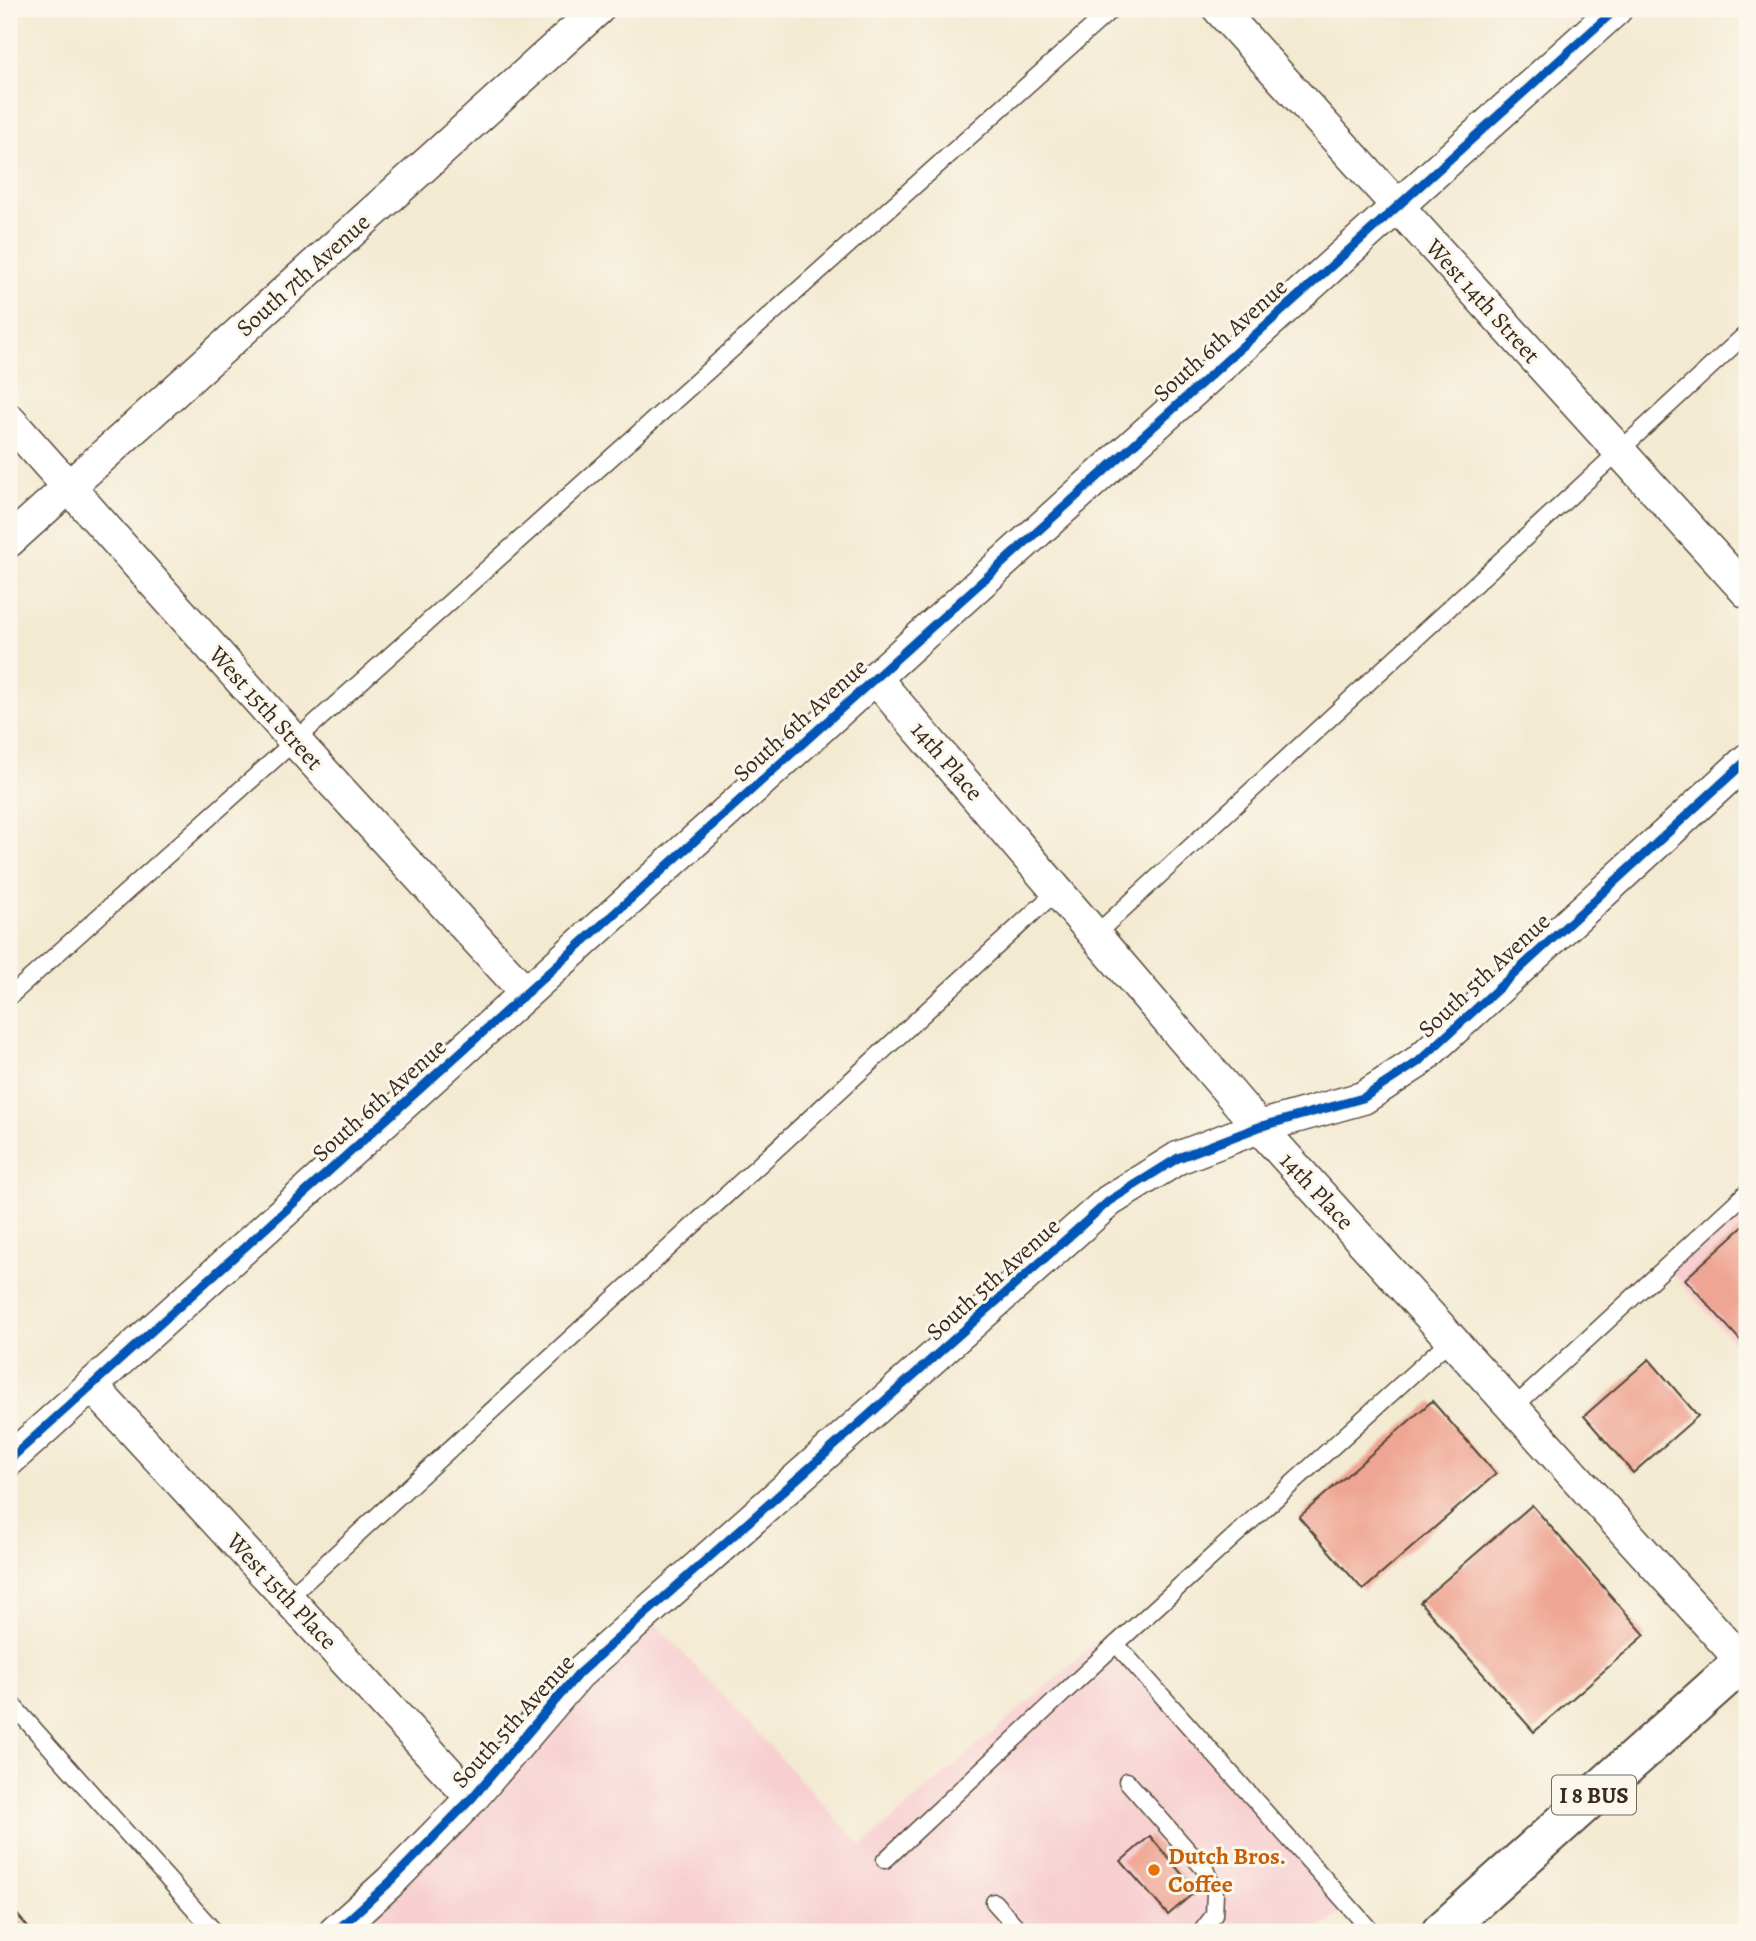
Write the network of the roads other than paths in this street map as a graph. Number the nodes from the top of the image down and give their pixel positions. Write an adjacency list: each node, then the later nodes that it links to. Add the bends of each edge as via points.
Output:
1 (598, 9): 9 (street, South 7th Avenue)
2 (1112, 9): 13 (lane)
3 (1219, 9): 5 (street, West 14th Street)
4 (1616, 9): 5 (street, South 6th Avenue)
5 (1397, 206): 8 (street, West 14th Street); 12 (street, South 6th Avenue)
6 (1747, 333): 8 (lane)
7 (9, 420): 9 (street, West 15th Street)
8 (1619, 452): 11 (street, West 14th Street); 16 (lane)
9 (68, 487): 10 (street, South 7th Avenue); 13 (street, West 15th Street)
10 (9, 541)
11 (1747, 592)
12 (875, 678): 15 (street, 14th Place); 17 (street, South 6th Avenue)
13 (295, 741): 17 (street, West 15th Street); 18 (lane)
14 (1747, 760): 19 (street, South 5th Avenue, via 1418,1062 1363,1098)
15 (1058, 890): 16 (street, 14th Place); 25 (lane)
16 (1095, 935): 19 (street, 14th Place)
17 (526, 993): 22 (street, South 6th Avenue)
18 (9, 997)
19 (1259, 1127): 21 (street, 14th Place); 30 (street, South 5th Avenue, via 1178,1157 1109,1201 578,1674)
20 (1747, 1192): 23 (lane)
21 (1452, 1338): 23 (street, 14th Place); 26 (lane)
22 (92, 1385): 24 (street, South 6th Avenue); 25 (street, West 15th Place)
23 (1514, 1407): 27 (street, 14th Place)
24 (9, 1460)
25 (288, 1598): 30 (street, West 15th Place)
26 (1116, 1644): 31 (lane); 37 (lane)
27 (1746, 1662): 38 (main road, I 8 BUS)
28 (9, 1701): 33 (lane)
29 (1127, 1781): 36 (lane, via 1206,1871 1215,1892 1214,1915)
30 (471, 1798): 34 (street, South 5th Avenue)
31 (885, 1860)
32 (994, 1902): 35 (lane)
33 (215, 1932)
34 (335, 1932)
35 (1021, 1932)
36 (1201, 1932)
37 (1372, 1932)
38 (1441, 1932)

